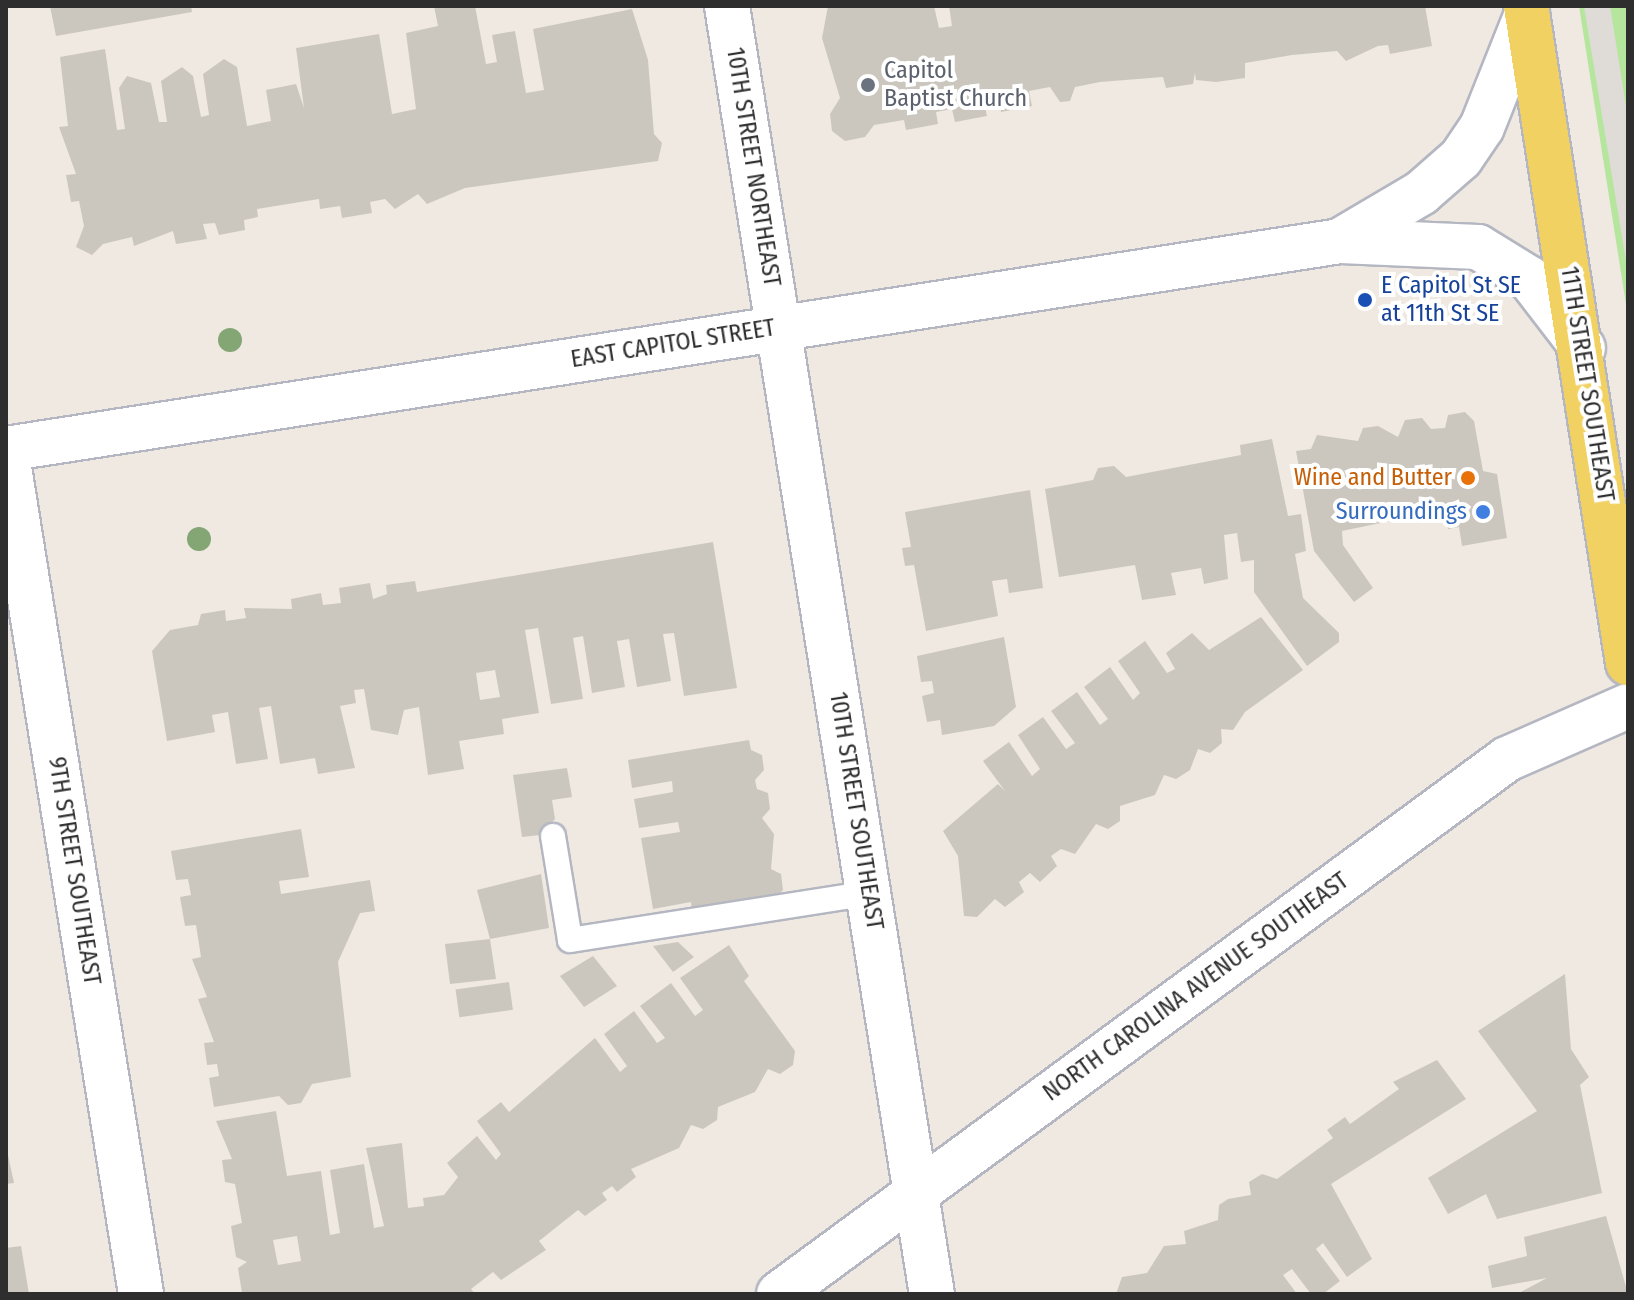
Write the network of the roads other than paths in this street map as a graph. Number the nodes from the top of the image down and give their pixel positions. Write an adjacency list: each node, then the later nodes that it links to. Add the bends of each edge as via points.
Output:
1 (727, 6): 4 (street, 10TH STREET NORTHEAST)
2 (1526, 10): 3 (street, via 1482,127 1461,158 1421,193); 5 (main road, 11TH STREET SOUTHEAST)
3 (1341, 241): 4 (street, EAST CAPITOL STREET); 5 (street, via 1478,247 1530,279)
4 (778, 328): 6 (street, EAST CAPITOL STREET); 10 (street, 10TH STREET SOUTHEAST)
5 (1583, 348): 7 (main road, 11TH STREET SOUTHEAST)
6 (6, 449): 12 (street, 9TH STREET SOUTHEAST)
7 (1628, 663)
8 (1628, 706): 11 (street, NORTH CAROLINA AVENUE SOUTHEAST, via 1507,759)
9 (553, 836): 10 (lane, via 570,940)
10 (870, 893): 11 (street, 10TH STREET SOUTHEAST)
11 (918, 1192): 13 (street, NORTH CAROLINA AVENUE SOUTHEAST); 14 (street, 10TH STREET SOUTHEAST)
12 (141, 1294)
13 (779, 1294)
14 (932, 1294)

